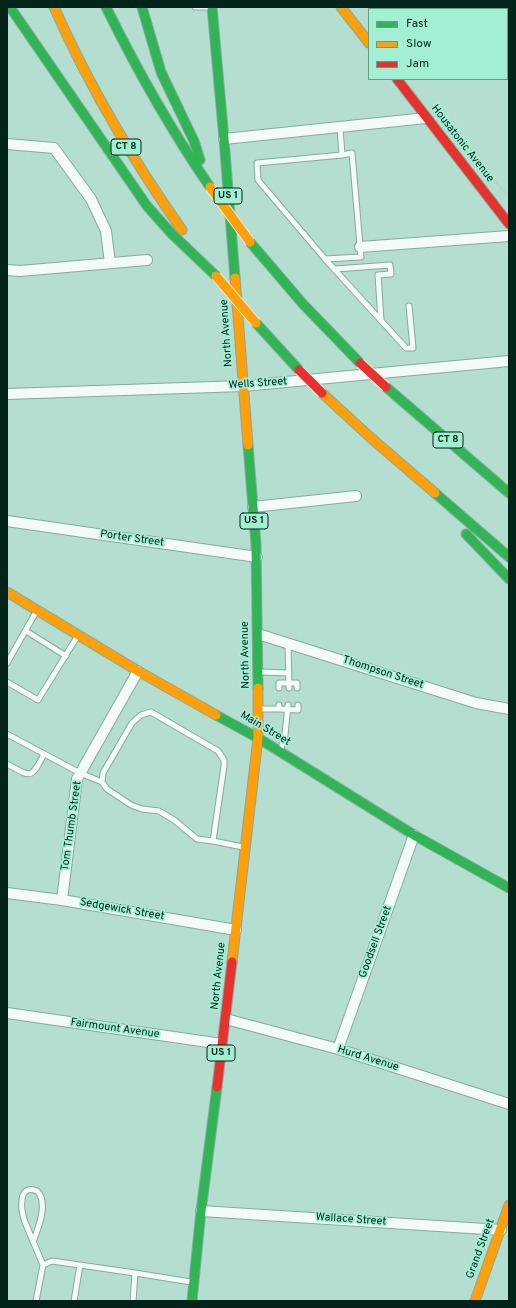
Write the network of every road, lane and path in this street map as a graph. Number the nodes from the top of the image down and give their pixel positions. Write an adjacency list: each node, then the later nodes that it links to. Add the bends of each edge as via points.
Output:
1 (10, 7): 26 (main road, via 147,206 178,242)
2 (54, 7): 26 (main road, CT 8, via 88,79 125,145 167,210)
3 (106, 7): 16 (main road, CT 8, via 149,92)
4 (142, 7): 16 (main road, via 161,72 194,141)
5 (194, 7): 6 (lane)
6 (212, 7): 13 (main road, North Avenue / US 1)
7 (341, 7): 8 (main road)
8 (368, 42)
9 (397, 80): 10 (main road, Housatonic Avenue)
10 (426, 118): 12 (street); 18 (main road, Housatonic Avenue)
11 (446, 121): 17 (path)
12 (340, 128): 13 (street); 15 (lane)
13 (224, 139): 30 (main road, North Avenue / US 1)
14 (7, 144): 23 (street, via 54,148 63,158 91,199 106,231)
15 (342, 154): 20 (lane, via 352,153); 21 (lane, via 257,163 258,180)
16 (210, 187): 33 (main road, CT 8, bridge, via 250,242 304,306 386,387)
17 (509, 198)
18 (509, 224)
19 (509, 236): 20 (street)
20 (360, 247): 21 (lane, via 361,257)
21 (326, 259): 25 (lane)
22 (147, 260): 23 (street)
23 (110, 263): 24 (street)
24 (7, 270)
25 (335, 270): 28 (lane); 28 (lane, via 390,265 391,274 378,275)
26 (216, 276): 32 (main road, CT 8, bridge, via 299,370)
27 (409, 306): 28 (lane, via 413,348 406,348)
28 (381, 320)
29 (509, 361): 30 (street, Wells Street)
30 (243, 386): 31 (street, Wells Street); 35 (main road, North Avenue / US 1)
31 (7, 394)
32 (400, 462): 38 (main road, CT 8); 39 (main road)
33 (509, 493)
34 (356, 496): 35 (street)
35 (253, 507): 37 (main road, North Avenue / US 1)
36 (7, 521): 37 (street, Porter Street)
37 (257, 557): 43 (main road, North Avenue / US 1)
38 (509, 557)
39 (509, 579)
40 (7, 592): 41 (main road, Main Street)
41 (37, 610): 42 (lane); 44 (main road, Main Street)
42 (26, 631): 46 (lane); 47 (lane)
43 (258, 634): 45 (street, Thompson Street); 49 (main road, North Avenue / US 1)
44 (78, 635): 46 (lane); 48 (main road, Main Street)
45 (288, 643): 50 (lane); 58 (street, Thompson Street, via 476,702)
46 (66, 656): 51 (lane, via 38,700)
47 (7, 664)
48 (138, 670): 60 (main road, Main Street); 64 (street, Tom Thumb Street)
49 (258, 672): 50 (lane); 57 (main road, North Avenue / US 1)
50 (289, 673): 52 (lane)
51 (7, 682)
52 (289, 685): 53 (lane, via 279,683); 54 (lane, via 298,683)
53 (279, 688)
54 (297, 688)
55 (298, 705): 56 (lane, via 298,710)
56 (288, 708): 57 (lane); 61 (lane)
57 (258, 709): 60 (main road, North Avenue / US 1)
58 (509, 709)
59 (7, 734): 62 (lane)
60 (258, 738): 61 (main road, Main Street); 68 (main road, North Avenue / US 1)
61 (280, 752): 66 (main road, Main Street)
62 (44, 754): 63 (lane, via 36,770 31,774 25,774); 64 (lane)
63 (7, 764)
64 (80, 773): 65 (lane); 71 (street, Tom Thumb Street, via 77,779)
65 (102, 782): 67 (lane, via 107,789 131,805 159,811 197,839); 67 (lane, via 103,773 132,723 140,715 151,712 218,751 224,760)
66 (414, 835): 69 (main road, Main Street); 76 (street, Goodsell Street)
67 (213, 841): 68 (lane)
68 (246, 847): 72 (main road, North Avenue / US 1)
69 (509, 888)
70 (7, 893): 71 (street, Sedgewick Street)
71 (62, 900): 72 (street, Sedgewick Street)
72 (236, 930): 74 (main road, North Avenue / US 1)
73 (7, 1014): 75 (street, Fairmount Avenue)
74 (226, 1019): 75 (main road, North Avenue / US 1); 76 (street, Hurd Avenue)
75 (222, 1044): 79 (main road, North Avenue / US 1)
76 (338, 1049): 77 (street, Hurd Avenue)
77 (509, 1104)
78 (509, 1205): 80 (main road, Grand Street)
79 (201, 1211): 80 (street, Wallace Street); 85 (main road, North Avenue / US 1)
80 (501, 1230): 90 (main road, Grand Street)
81 (33, 1242): 81 (lane, via 22,1209 23,1194 26,1190 37,1191 42,1198 40,1224); 82 (lane)
82 (43, 1265): 83 (lane, via 52,1261); 86 (lane)
83 (80, 1265): 84 (lane); 87 (lane)
84 (135, 1272): 85 (lane); 88 (lane)
85 (194, 1283): 89 (main road, North Avenue / US 1)
86 (36, 1301)
87 (74, 1301)
88 (133, 1301)
89 (192, 1301)
90 (475, 1301)

